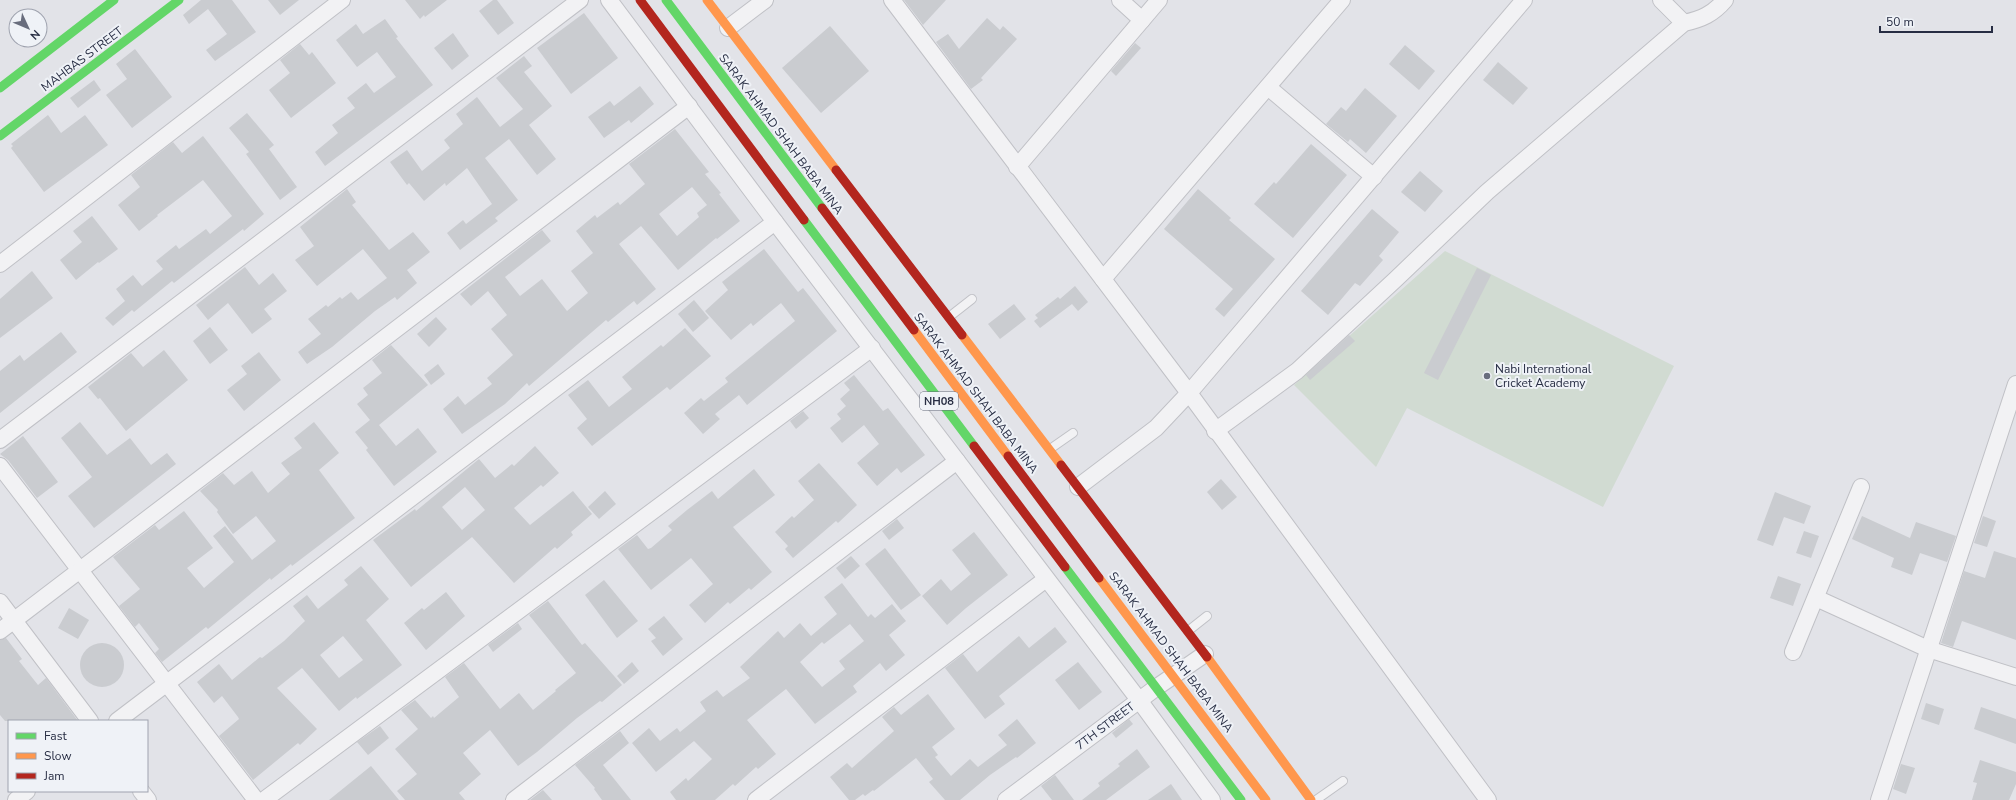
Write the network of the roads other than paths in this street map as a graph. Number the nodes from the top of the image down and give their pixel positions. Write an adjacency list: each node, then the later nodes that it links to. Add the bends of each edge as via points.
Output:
1 (114, 0): 21 (main road)
2 (179, 0): 23 (main road, MAHBAS STREET)
3 (342, 0): 27 (street)
4 (580, 0): 36 (street)
5 (609, 0): 22 (street)
6 (640, 0): 56 (main road, NH08, via 984,461)
7 (666, 0): 53 (main road, SARAK AHMAD SHAH BABA MINA / NH08)
8 (707, 0): 19 (main road)
9 (765, 0): 19 (street)
10 (892, 0): 24 (street)
11 (1120, 0): 17 (street)
12 (1159, 0): 17 (street)
13 (1524, 0): 25 (street)
14 (1661, 0): 18 (street)
15 (1725, 0): 18 (street, via 1716,11 1702,19)
16 (1336, 2): 20 (street)
17 (1142, 20): 24 (street)
18 (1684, 23): 34 (street, via 1487,192 1297,371)
19 (728, 28): 30 (main road)
20 (1268, 87): 25 (street); 28 (street)
21 (0, 88)
22 (689, 106): 26 (street); 42 (street)
23 (0, 136)
24 (1017, 167): 28 (street)
25 (1374, 177): 33 (street)
26 (775, 222): 31 (street); 55 (street)
27 (0, 264)
28 (1103, 280): 33 (street)
29 (972, 299): 30 (lane)
30 (948, 317): 37 (main road)
31 (872, 348): 38 (street); 67 (street)
32 (2016, 384): 50 (street)
33 (1189, 393): 34 (street); 40 (street, via 1156,428)
34 (1215, 431): 63 (street)
35 (1073, 433): 37 (lane)
36 (0, 440)
37 (1049, 450): 40 (main road)
38 (957, 461): 43 (street); 68 (street)
39 (0, 466): 42 (street)
40 (1078, 487): 49 (main road)
41 (1861, 487): 44 (street)
42 (80, 570): 47 (street); 55 (street)
43 (1046, 579): 57 (street); 69 (street)
44 (1816, 598): 50 (street); 51 (street)
45 (0, 602): 47 (street)
46 (1207, 616): 49 (lane)
47 (14, 620): 48 (street); 58 (street)
48 (0, 631)
49 (1187, 631): 52 (main road)
50 (1928, 649): 54 (street); 76 (street)
51 (1793, 652)
52 (1205, 654): 53 (street, 7TH STREET); 74 (main road)
53 (1174, 675): 56 (street, 7TH STREET); 73 (main road, SARAK AHMAD SHAH BABA MINA / NH08)
54 (2016, 677)
55 (167, 684): 59 (street); 66 (street)
56 (1157, 687): 57 (street, 7TH STREET); 72 (main road, NH08)
57 (1139, 700): 70 (street, 7TH STREET); 71 (street)
58 (89, 720)
59 (119, 720)
60 (1342, 781): 75 (lane)
61 (27, 792): 64 (street)
62 (142, 792): 65 (street)
63 (1484, 799)
64 (16, 800)
65 (148, 800)
66 (256, 800)
67 (264, 800)
68 (514, 800)
69 (756, 800)
70 (1006, 800)
71 (1212, 800)
72 (1241, 800)
73 (1266, 800)
74 (1311, 800)
75 (1316, 800)
76 (1878, 800)

